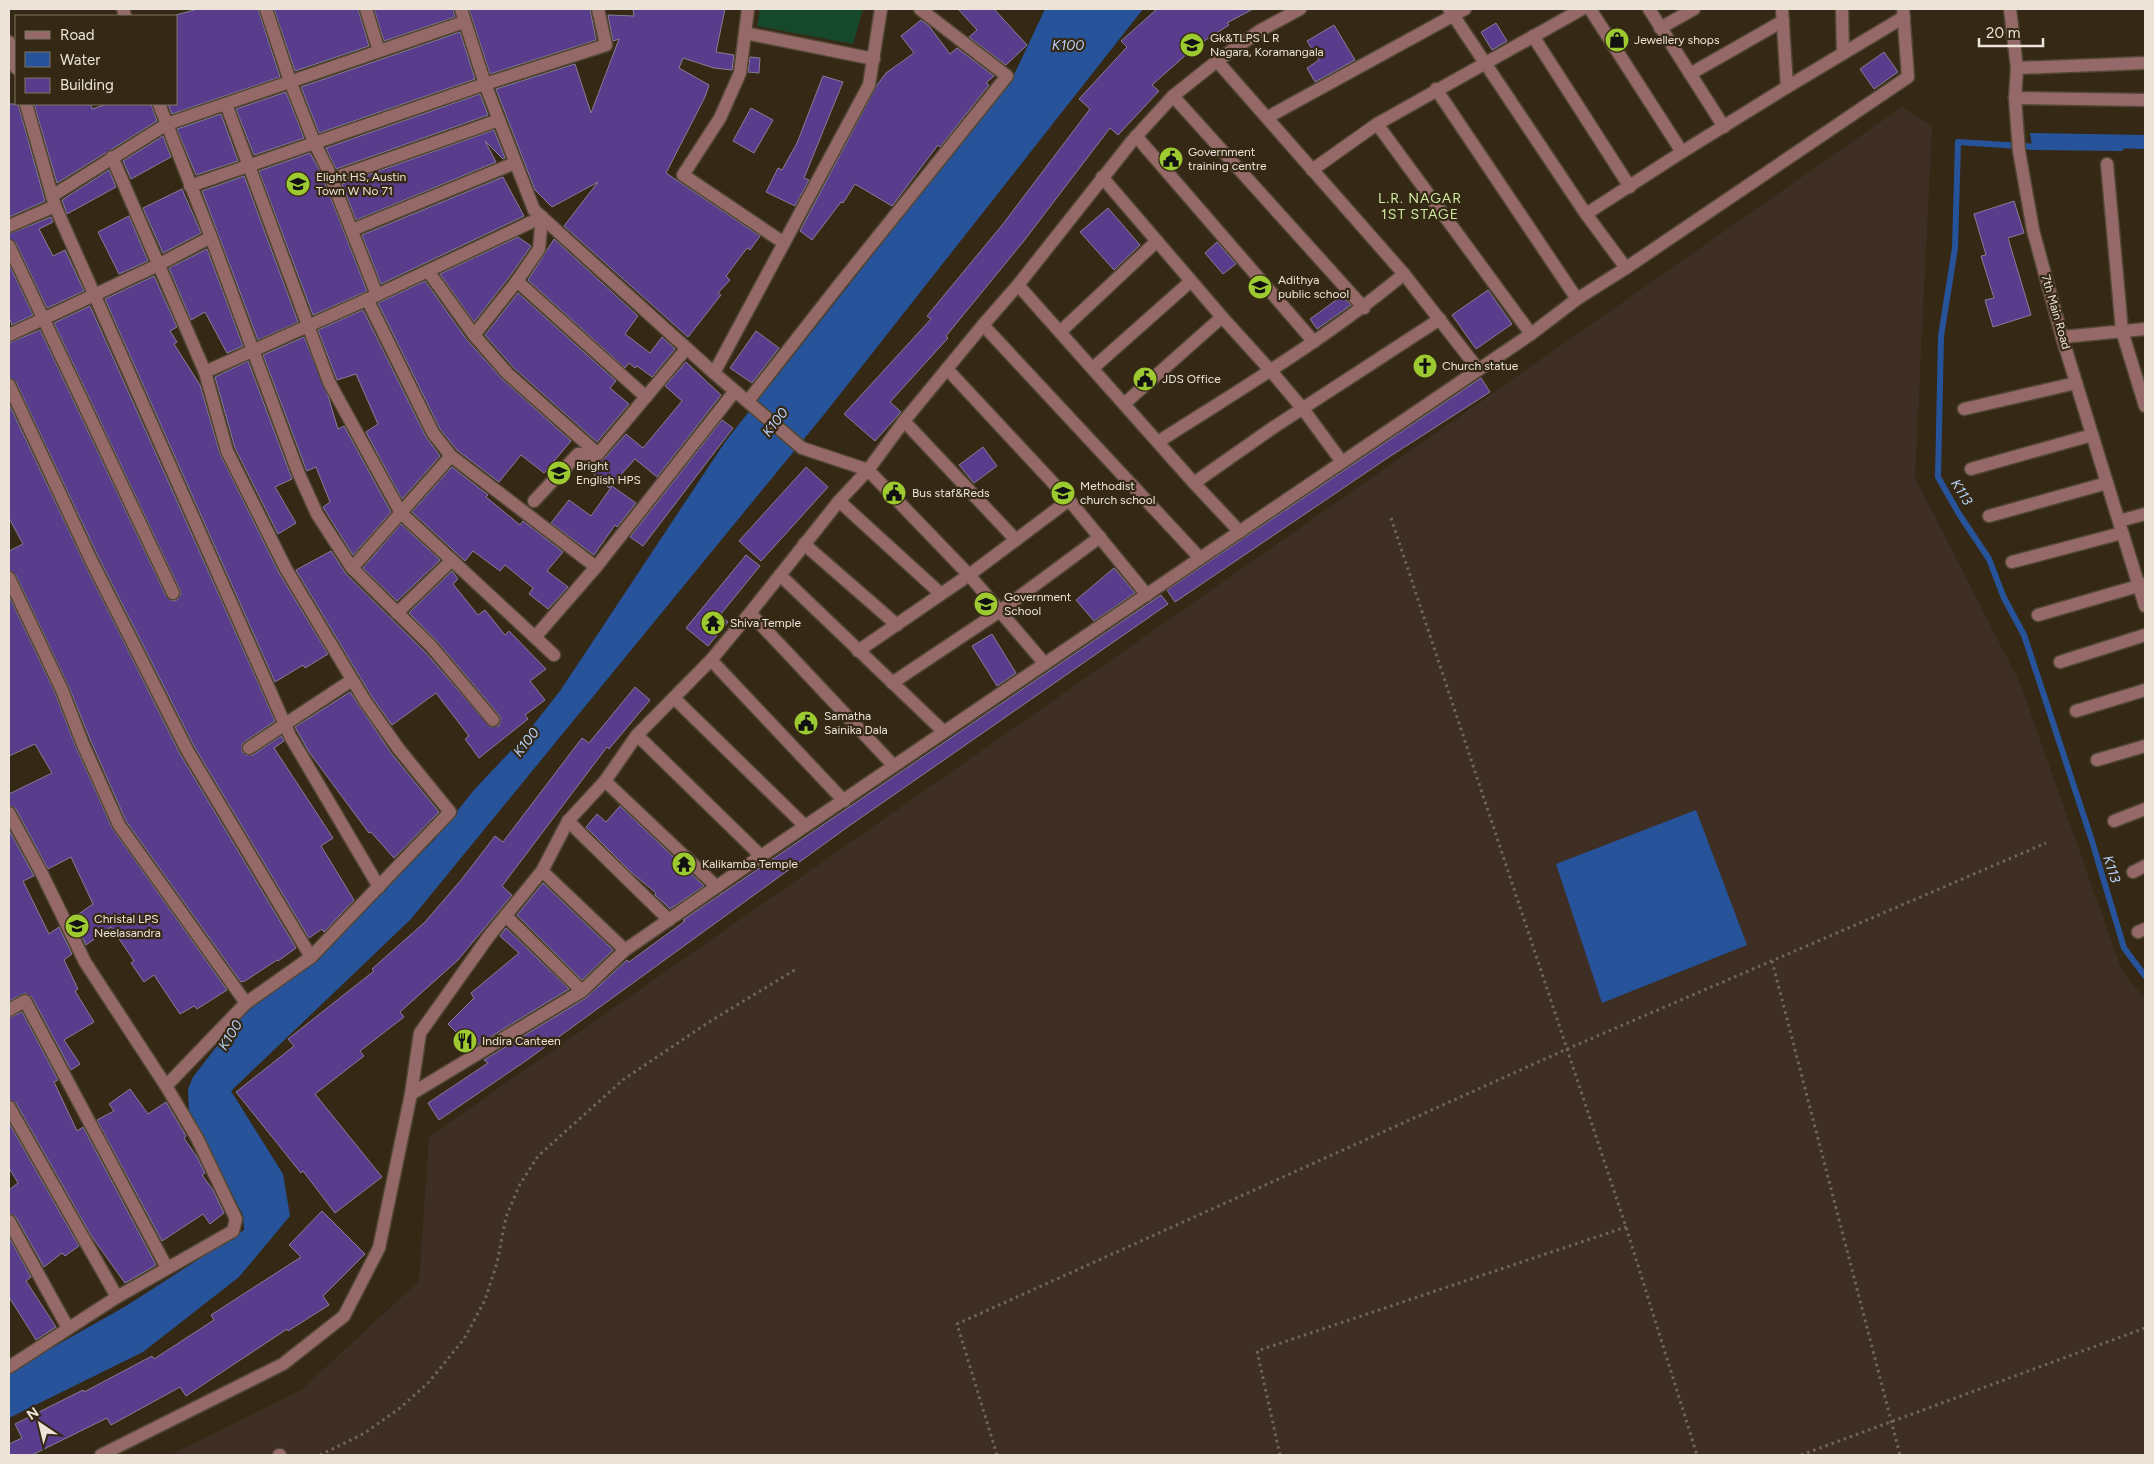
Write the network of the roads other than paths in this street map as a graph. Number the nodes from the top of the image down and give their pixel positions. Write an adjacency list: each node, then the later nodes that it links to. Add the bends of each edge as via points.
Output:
1 (266, 9): 32 (street)
2 (366, 9): 23 (street)
3 (461, 9): 18 (street)
4 (598, 9): 33 (street, via 606,45)
5 (748, 9): 20 (street)
6 (882, 9): 25 (street)
7 (920, 9): 105 (street, via 1007,76)
8 (1300, 9): 26 (street, via 1261,30)
9 (1582, 9): 21 (street)
10 (1590, 9): 49 (street)
11 (1649, 9): 19 (street)
12 (1694, 9): 19 (street)
13 (1842, 9): 24 (street)
14 (2010, 9): 30 (street, 7th Main Road)
15 (1456, 11): 27 (street); 42 (street)
16 (1903, 13): 24 (street); 69 (street, via 1908,77)
17 (1783, 15): 31 (street); 34 (street)
18 (464, 22): 23 (street); 33 (street)
19 (1660, 28): 31 (street)
20 (745, 34): 25 (street); 66 (street, via 740,73 720,118 683,175)
21 (1533, 36): 27 (street); 58 (street)
22 (9, 42): 29 (street)
23 (379, 51): 32 (street)
24 (1843, 53): 34 (street)
25 (874, 59): 66 (street, via 870,85)
26 (1217, 61): 36 (street); 42 (street)
27 (1484, 62): 35 (street); 60 (street)
28 (2145, 63): 30 (street)
29 (15, 64)
30 (2017, 68): 37 (street, 7th Main Road)
31 (1690, 74): 46 (street)
32 (290, 81): 39 (street); 48 (street)
33 (485, 84): 43 (street); 48 (street)
34 (1787, 87): 46 (street)
35 (1436, 89): 45 (street); 77 (street)
36 (1173, 96): 47 (street); 78 (street)
37 (2015, 98): 38 (street); 90 (street, 7th Main Road, via 2019,151 2033,230)
38 (2145, 100)
39 (226, 104): 44 (street); 53 (street)
40 (26, 105): 59 (street)
41 (159, 105): 44 (street)
42 (1268, 117): 54 (street)
43 (499, 120): 51 (street); 56 (street)
44 (166, 124): 50 (street); 57 (street)
45 (1376, 124): 54 (street); 88 (street)
46 (1724, 127): 49 (street)
47 (1136, 136): 55 (street); 91 (street)
48 (314, 142): 53 (street); 56 (street)
49 (1682, 152): 58 (street)
50 (112, 157): 59 (street); 68 (street)
51 (515, 164): 61 (street, via 534,210); 63 (street)
52 (2107, 164): 85 (street)
53 (249, 165): 57 (street); 83 (street)
54 (1312, 170): 71 (street)
55 (1102, 177): 65 (street); 74 (street)
56 (332, 179): 63 (street)
57 (190, 186): 64 (street)
58 (1630, 187): 60 (street)
59 (54, 201): 62 (street); 75 (street)
60 (1586, 214): 69 (street)
61 (542, 217): 70 (street); 72 (street, via 539,249); 92 (street)
62 (9, 226)
63 (352, 230): 76 (street)
64 (211, 237): 68 (street); 93 (street)
65 (1157, 241): 73 (street); 86 (street)
66 (784, 243): 99 (street)
67 (9, 246): 80 (street)
68 (158, 265): 75 (street); 98 (street)
69 (1626, 268): 77 (street)
70 (428, 271): 76 (street); 89 (street)
71 (1404, 274): 78 (street); 81 (street)
72 (518, 281): 89 (street); 103 (street)
73 (1191, 281): 79 (street); 94 (street)
74 (1018, 285): 82 (street); 86 (street)
75 (94, 295): 80 (street); 161 (street)
76 (372, 297): 83 (street); 113 (street, via 433,433)
77 (1577, 299): 88 (street)
78 (1364, 308): 91 (street)
79 (1222, 317): 97 (street); 106 (street)
80 (44, 318): 87 (street); 139 (street)
81 (1440, 319): 96 (street); 107 (street)
82 (983, 325): 95 (street); 130 (street)
83 (308, 326): 93 (street); 122 (street, via 329,382)
84 (2145, 328): 85 (street)
85 (2122, 331): 90 (street); 104 (street)
86 (1060, 332): 94 (street)
87 (9, 334)
88 (1531, 334): 96 (street)
89 (474, 335): 112 (street, via 508,374)
90 (2062, 337): 100 (street, 7th Main Road)
91 (1314, 342): 97 (street)
92 (686, 348): 99 (street); 103 (street)
93 (252, 351): 98 (street); 134 (street, via 317,514)
94 (1093, 368): 106 (street)
95 (947, 369): 109 (street); 119 (street)
96 (1478, 369): 114 (street)
97 (1270, 370): 107 (street); 111 (street)
98 (204, 372): 155 (street, via 227,451 286,569)
99 (714, 374): 102 (street)
100 (2076, 383): 108 (street); 110 (street, 7th Main Road)
101 (9, 385): 184 (street, via 91,560 187,750)
102 (735, 391): 105 (street); 133 (street)
103 (646, 397): 112 (street)
104 (2144, 398)
105 (748, 401): 116 (street, via 802,448)
106 (1124, 404): 111 (street)
107 (1303, 409): 114 (street); 118 (street)
108 (1964, 409)
109 (904, 421): 116 (street); 128 (street)
110 (2092, 435): 115 (street); 117 (street, 7th Main Road)
111 (1158, 442): 118 (street)
112 (598, 454): 120 (street, via 578,454)
113 (451, 456): 122 (street); 133 (street)
114 (1342, 462): 126 (street)
115 (1971, 469)
116 (868, 470): 121 (street); 136 (street)
117 (2107, 483): 124 (street); 125 (street, 7th Main Road)
118 (1194, 484): 126 (street)
119 (1069, 500): 127 (street); 128 (street)
120 (534, 501)
121 (839, 501): 129 (street); 140 (street)
122 (401, 512): 131 (street); 134 (street)
123 (2145, 514): 125 (street)
124 (1989, 516)
125 (2120, 527): 132 (street); 138 (street, 7th Main Road)
126 (1240, 532): 130 (street)
127 (1100, 537): 141 (street); 143 (street)
128 (1016, 540): 136 (street)
129 (804, 544): 135 (street); 147 (street)
130 (1199, 557): 141 (street)
131 (452, 560): 144 (street); 149 (street)
132 (2012, 562)
133 (596, 567): 149 (street)
134 (352, 568): 144 (street)
135 (780, 575): 145 (street); 150 (street)
136 (969, 575): 140 (street); 143 (street)
137 (9, 578): 186 (street, via 62,690 119,825)
138 (2142, 585): 142 (street, 7th Main Road); 146 (street)
139 (173, 593)
140 (941, 594): 147 (street)
141 (1147, 595): 154 (street)
142 (2145, 606)
143 (1000, 611): 154 (street); 156 (street)
144 (397, 613): 160 (street, via 432,646)
145 (750, 613): 152 (street); 167 (street)
146 (2038, 615)
147 (897, 625): 150 (street)
148 (2145, 635): 153 (street)
149 (536, 636): 151 (street)
150 (858, 651): 156 (street)
151 (554, 655)
152 (710, 660): 158 (street); 169 (street)
153 (2060, 662)
154 (1046, 664): 162 (street)
155 (352, 680): 161 (street); 180 (street, via 398,748 450,812)
156 (892, 683): 162 (street)
157 (2145, 690): 159 (street)
158 (674, 698): 163 (street); 174 (street)
159 (2076, 711)
160 (493, 720)
161 (285, 724): 165 (street); 180 (street)
162 (943, 731): 167 (street)
163 (637, 736): 168 (street); 175 (street)
164 (2145, 746): 166 (street)
165 (249, 748)
166 (2097, 760)
167 (894, 766): 169 (street)
168 (605, 781): 172 (street); 179 (street)
169 (844, 801): 174 (street)
170 (2145, 809): 173 (street)
171 (9, 813): 188 (street, via 85,962)
172 (568, 821): 177 (street); 182 (street)
173 (2114, 821)
174 (806, 826): 175 (street)
175 (761, 856): 179 (street)
176 (2145, 866): 178 (street)
177 (542, 871): 181 (street); 183 (street)
178 (2133, 872)
179 (717, 887): 182 (street)
180 (379, 888): 184 (street)
181 (506, 917): 185 (street); 189 (street, via 420,1033)
182 (669, 920): 183 (street)
183 (625, 950): 185 (street)
184 (310, 957): 186 (street)
185 (582, 991): 189 (street)
186 (246, 1003): 188 (street)
187 (9, 1010): 192 (street, via 25,1001)
188 (166, 1086): 192 (street, via 236,1219 233,1231)
189 (411, 1094): 196 (street, via 379,1248 344,1316 283,1364)
190 (9, 1107): 193 (street)
191 (9, 1222): 194 (street)
192 (167, 1268): 193 (street)
193 (117, 1297): 194 (street)
194 (68, 1328): 195 (street)
195 (9, 1366)
196 (101, 1455)

